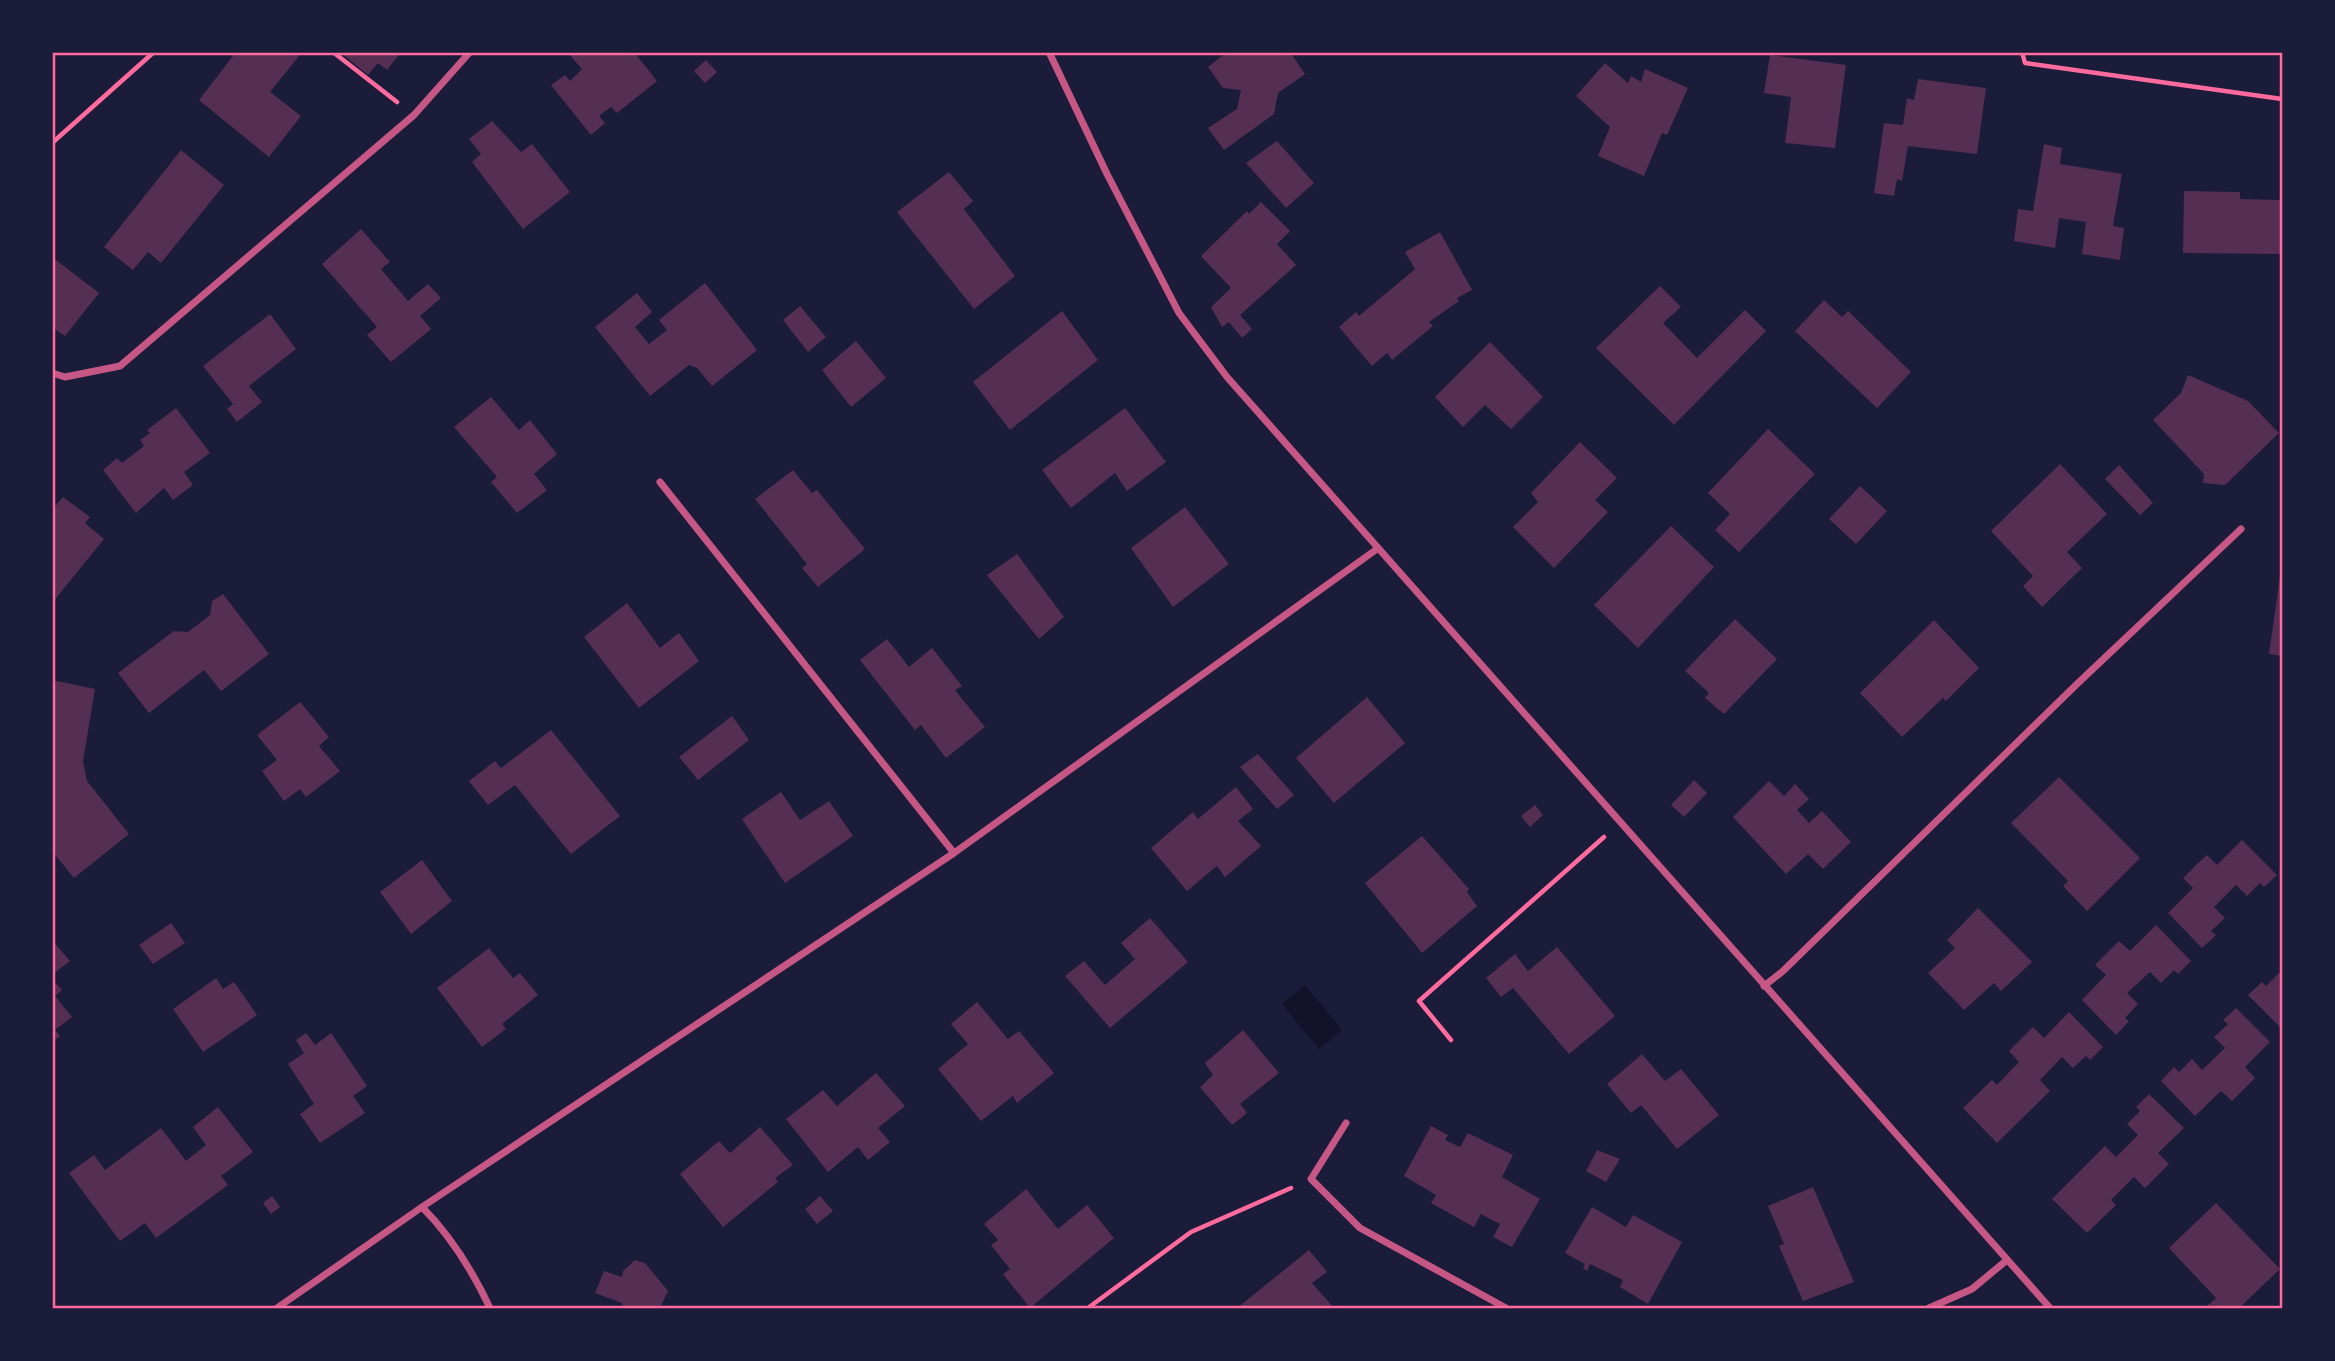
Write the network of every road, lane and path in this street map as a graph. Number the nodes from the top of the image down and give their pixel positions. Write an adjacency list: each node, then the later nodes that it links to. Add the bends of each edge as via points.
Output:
1 (154, 52): 8 (path)
2 (332, 52): 7 (path)
3 (470, 52): 7 (street)
4 (1049, 52): 12 (street, via 1180,313 1227,377)
5 (2022, 52): 6 (path, via 2025,64)
6 (2283, 99)
7 (414, 115): 9 (street, via 120,366 65,377)
8 (52, 143)
9 (52, 373)
10 (660, 481): 14 (street)
11 (2242, 529): 15 (street)
12 (1377, 549): 13 (street); 14 (street)
13 (1620, 822): 15 (street); 16 (path, via 1419,1001)
14 (954, 853): 19 (street)
15 (1764, 986): 20 (street)
16 (1451, 1040)
17 (1346, 1123): 18 (street)
18 (1311, 1179): 23 (path, via 1191,1232); 24 (street, via 1360,1228)
19 (422, 1207): 21 (street); 22 (street, via 438,1223)
20 (2007, 1260): 25 (street, via 1972,1289); 26 (street)
21 (277, 1308)
22 (490, 1308)
23 (1088, 1308)
24 (1506, 1308)
25 (1929, 1308)
26 (2050, 1308)

